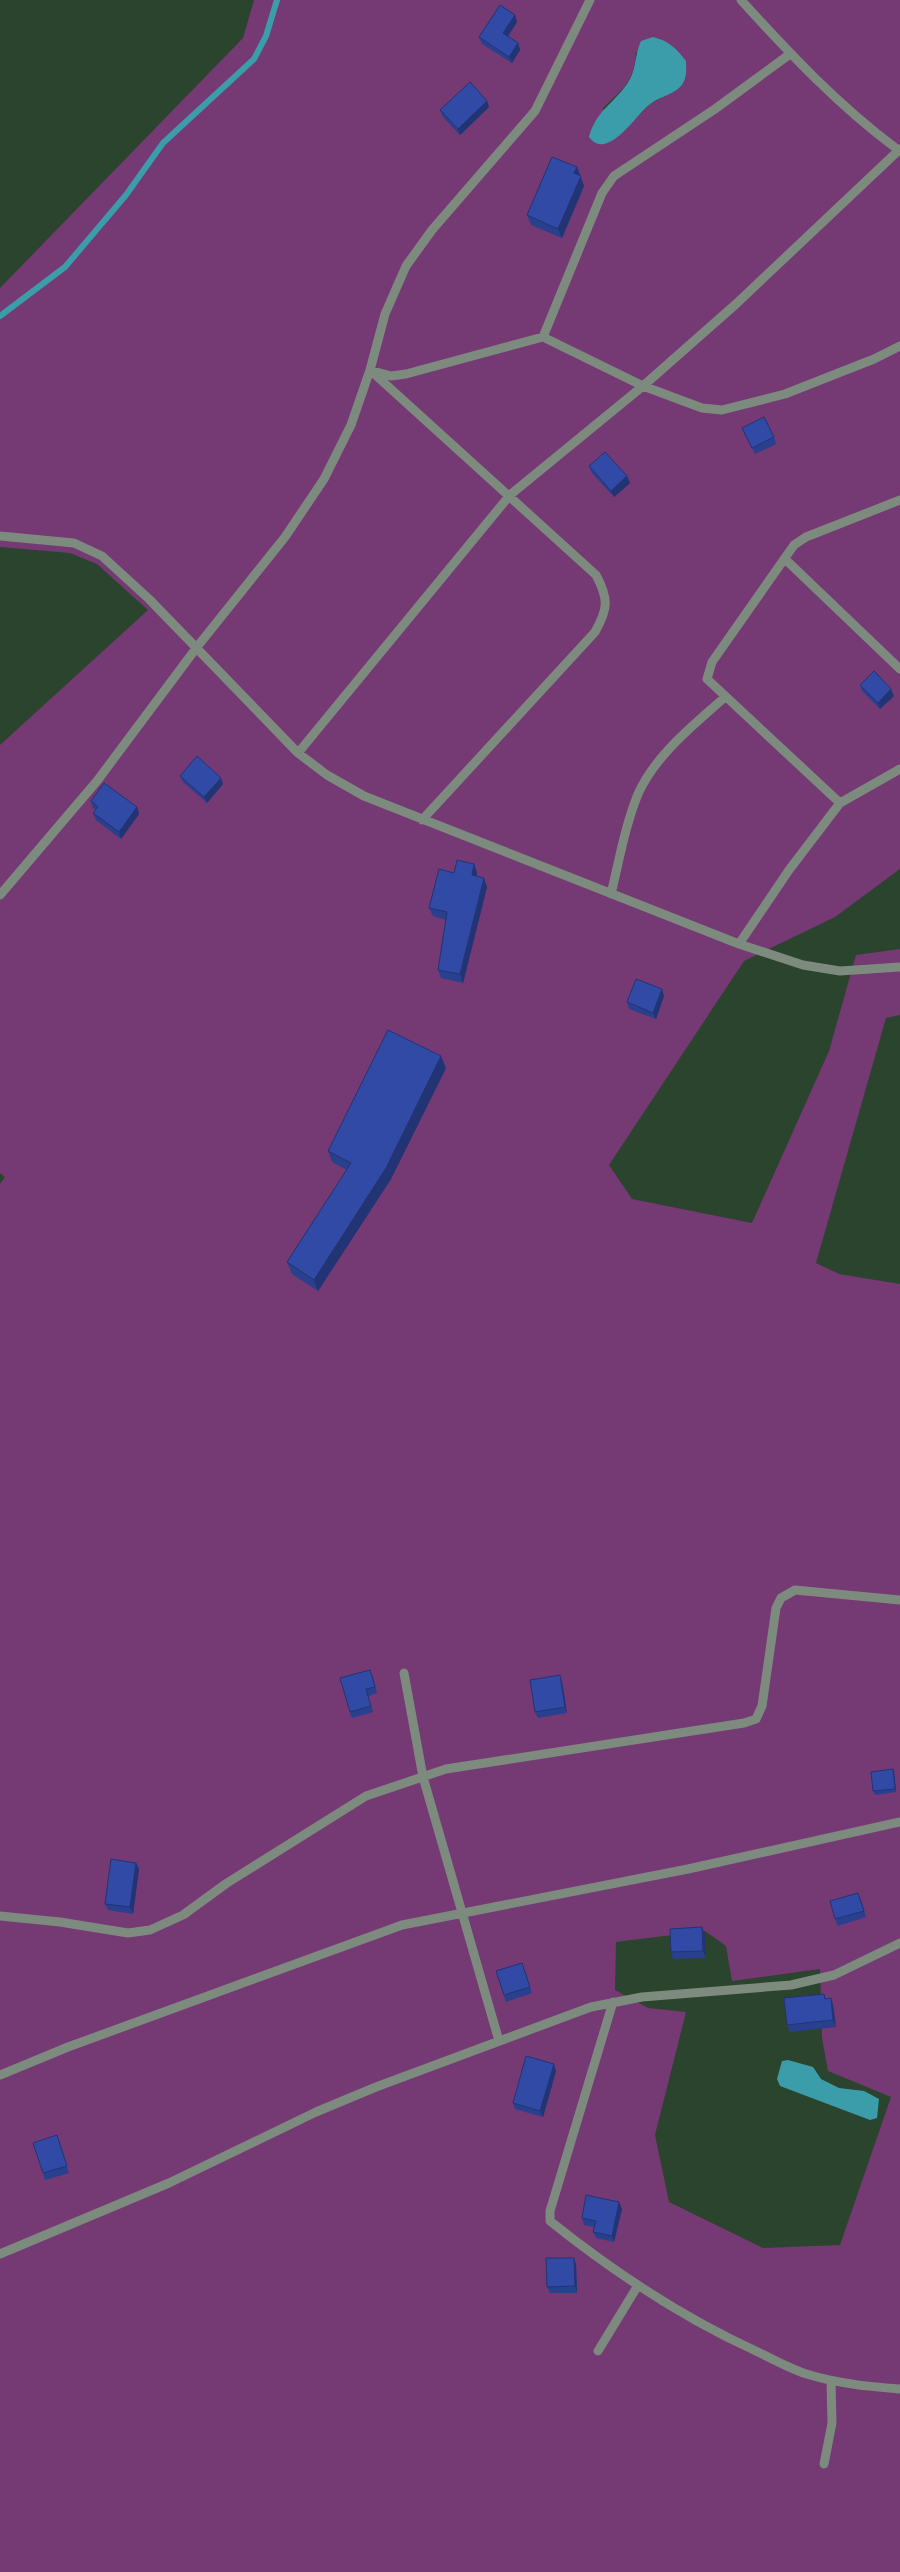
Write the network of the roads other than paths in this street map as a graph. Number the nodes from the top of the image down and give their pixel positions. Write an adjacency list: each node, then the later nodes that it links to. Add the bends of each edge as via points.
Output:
1 (590, 0): 7 (street, via 535,111 432,230 406,266 385,314)
2 (741, 0): 3 (street)
3 (790, 54): 4 (street, via 864,124); 5 (street, via 716,109 614,176 602,193)
4 (899, 149): 8 (street, via 736,304)
5 (543, 337): 7 (street, via 406,374 391,376); 8 (street)
6 (900, 346): 8 (street, via 785,394 722,410 702,408)
7 (370, 370): 9 (street); 13 (street, via 351,425 324,479 285,537)
8 (643, 386): 9 (street)
9 (510, 495): 16 (street); 19 (street, via 596,575 605,590 606,612 594,632)
10 (900, 500): 12 (street, via 806,537 794,545)
11 (0, 536): 13 (street, via 74,543 102,556)
12 (785, 559): 14 (street); 15 (street, via 712,662 707,679)
13 (197, 647): 16 (street); 21 (street, via 97,781)
14 (900, 669)
15 (725, 697): 18 (street); 20 (street, via 676,742 639,792 629,818)
16 (298, 753): 19 (street, via 364,796)
17 (900, 768): 18 (street)
18 (840, 803): 22 (street)
19 (422, 820): 20 (street)
20 (611, 894): 22 (street)
21 (0, 895)
22 (739, 944): 23 (street, via 803,966 840,971)
23 (900, 967)
24 (900, 1600): 26 (street, via 795,1590 781,1598 776,1608 762,1706 756,1719 446,1769)
25 (404, 1673): 26 (street)
26 (423, 1777): 28 (street); 29 (street, via 366,1796 227,1883 183,1915 150,1930 128,1933)
27 (900, 1822): 28 (street, via 688,1869)
28 (462, 1913): 32 (street); 33 (street, via 402,1925)
29 (0, 1916)
30 (900, 1943): 31 (street, via 834,1975 790,1985)
31 (613, 2002): 32 (street); 35 (street, via 550,2221)
32 (499, 2040): 34 (street, via 316,2112 169,2183)
33 (0, 2075)
34 (0, 2254)
35 (636, 2286): 36 (street); 37 (street, via 746,2347 808,2375)
36 (598, 2351)
37 (831, 2381): 38 (street); 39 (street, via 832,2423)
38 (900, 2389)
39 (824, 2464)

